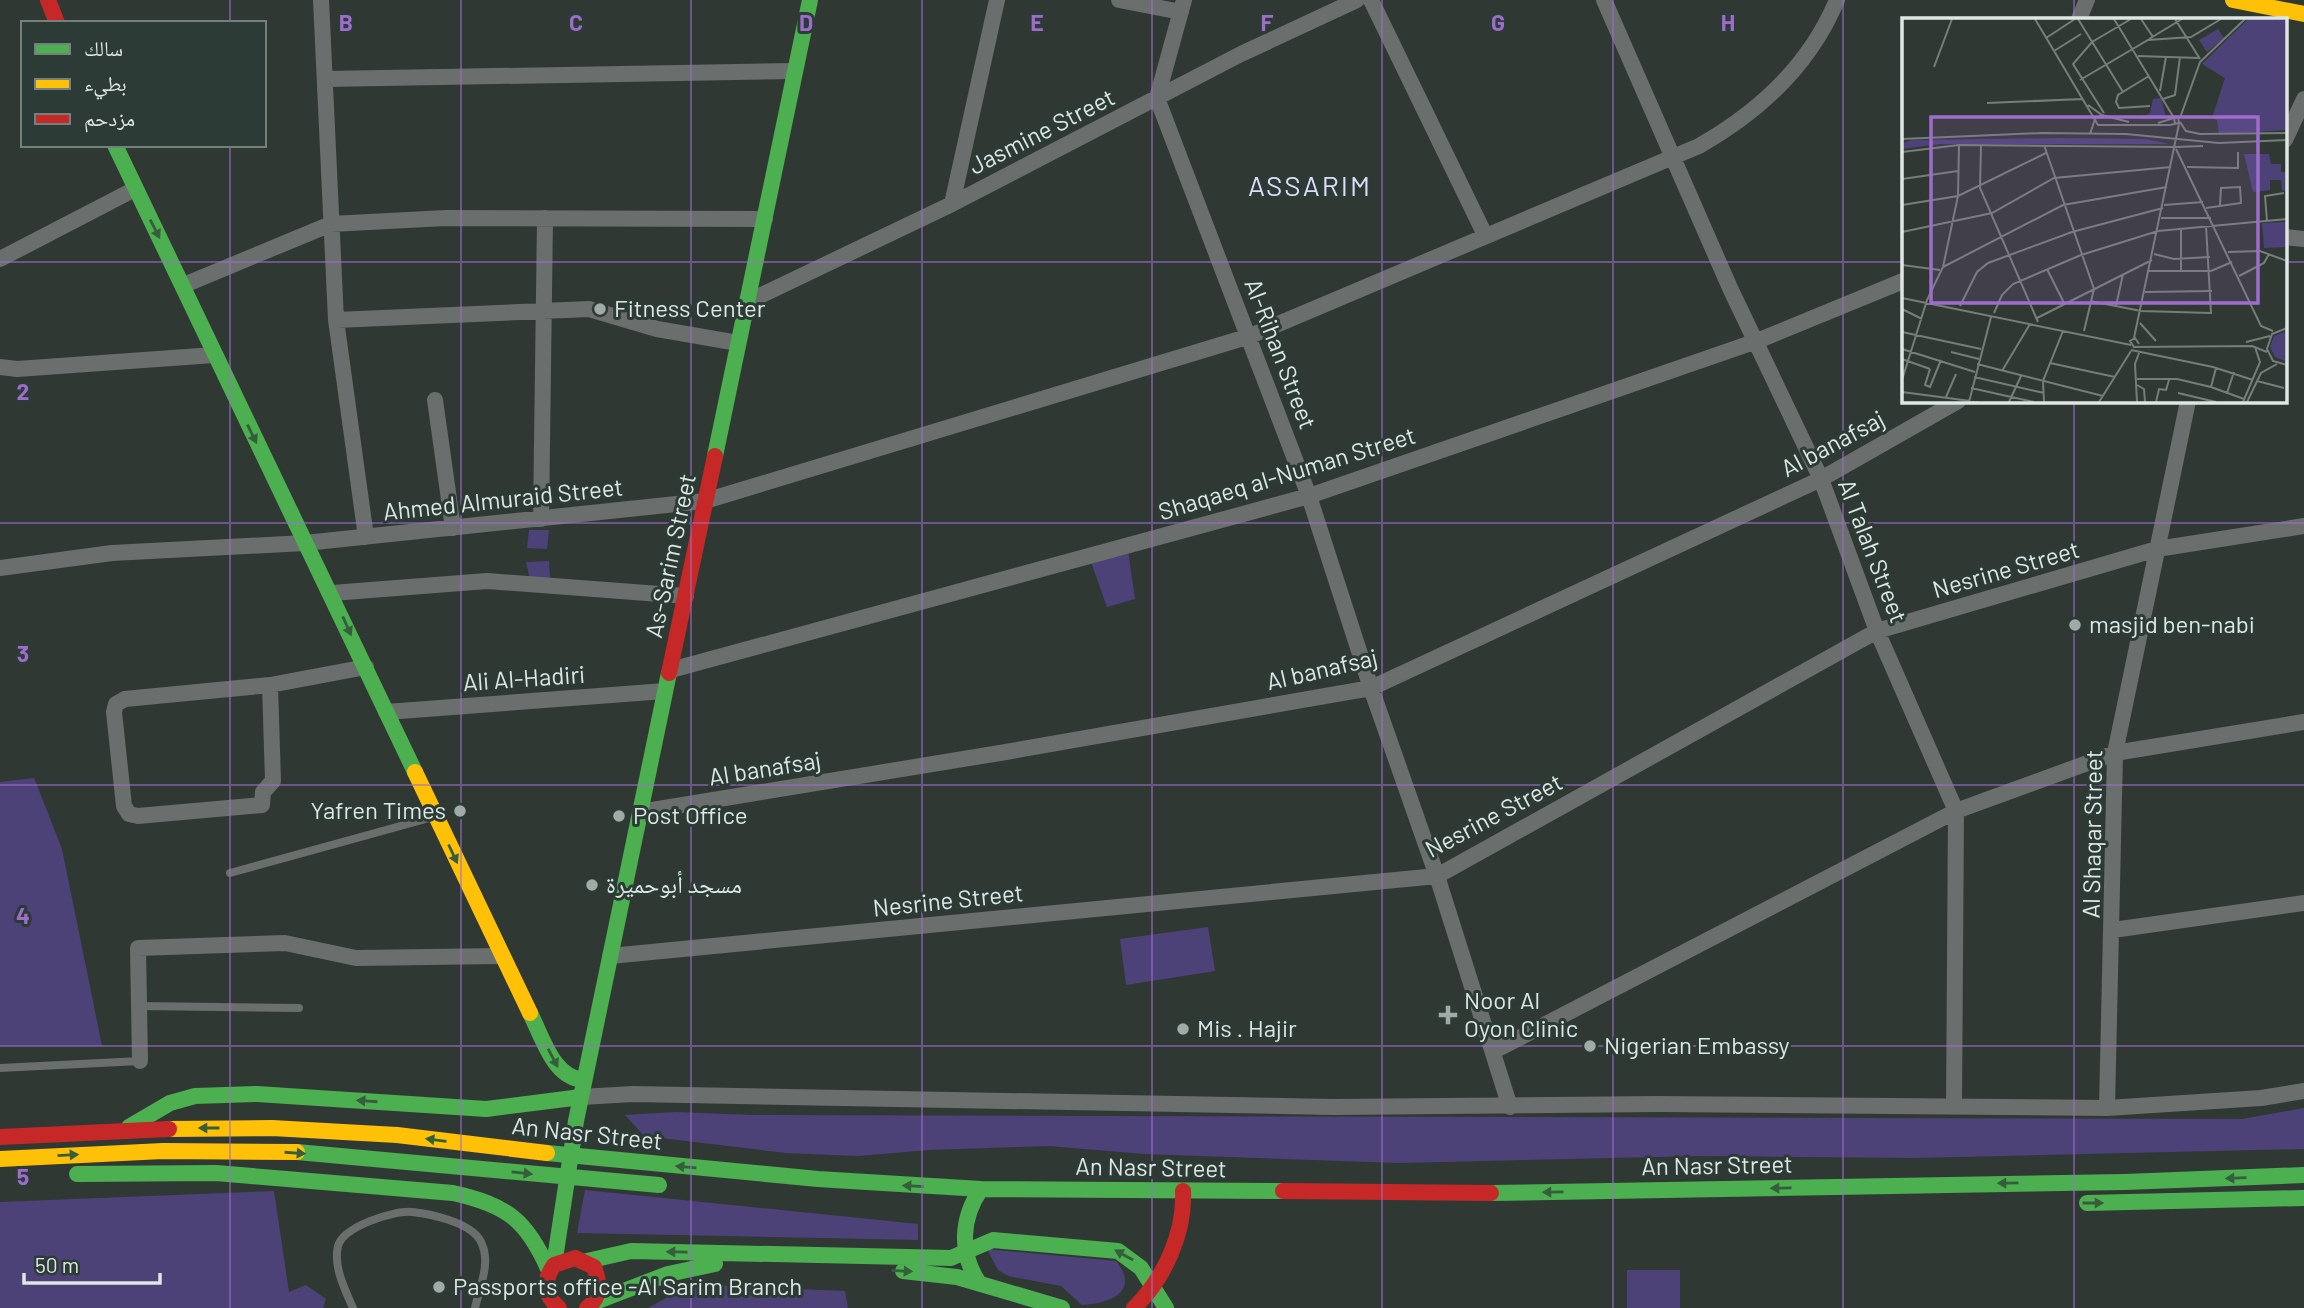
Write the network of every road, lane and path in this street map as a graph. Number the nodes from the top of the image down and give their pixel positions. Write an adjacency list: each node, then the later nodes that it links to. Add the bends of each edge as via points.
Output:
1 (48, 0): 15 (main road)
2 (321, 0): 17 (street)
3 (810, 0): 16 (main road, As-Sarim Street)
4 (997, 0): 24 (street)
5 (1119, 0): 12 (street)
6 (1357, 0): 18 (street, Jasmine Street)
7 (1371, 0): 28 (street)
8 (1604, 0): 22 (street, Al Talah Street)
9 (1837, 0): 22 (street, Ahmed Almuraid Street, via 1808,52 1765,101 1724,132)
10 (2087, 0): 14 (street)
11 (2234, 0): 13 (main road)
12 (1182, 6): 18 (street)
13 (2304, 14)
14 (2079, 18)
15 (56, 21)
16 (795, 71): 17 (street); 26 (main road, As-Sarim Street)
17 (326, 79): 27 (street)
18 (1157, 98): 24 (street, Jasmine Street); 37 (street, Al-Rihan Street)
19 (2304, 99): 20 (street)
20 (2286, 138)
21 (115, 147): 23 (main road)
22 (1671, 158): 28 (street, Ahmed Almuraid Street); 38 (street, Al Talah Street)
23 (135, 189): 31 (street); 33 (main road, one-way to 33)
24 (952, 204): 34 (street, Jasmine Street)
25 (545, 218): 26 (street); 27 (street); 35 (street)
26 (765, 219): 34 (main road, As-Sarim Street)
27 (331, 224): 33 (street); 36 (street)
28 (1485, 236): 37 (street, Ahmed Almuraid Street)
29 (2286, 237): 30 (street)
30 (2304, 239)
31 (0, 259)
32 (1902, 281): 38 (street, Shaqaeq al-Numan Street)
33 (184, 285): 40 (main road)
34 (747, 302): 39 (main road, As-Sarim Street)
35 (545, 309): 36 (street); 39 (street, via 600,310 657,329); 48 (street)
36 (336, 320): 51 (street)
37 (1250, 336): 46 (street, Al-Rihan Street); 47 (street, Ahmed Almuraid Street)
38 (1757, 341): 45 (street, Al Talah Street); 46 (street, Shaqaeq al-Numan Street)
39 (738, 343): 47 (main road, As-Sarim Street)
40 (214, 355): 41 (street); 52 (main road, one-way to 52)
41 (0, 368)
42 (435, 400): 50 (street)
43 (1956, 402): 45 (street, Al banafsaj)
44 (2188, 402): 53 (street, Al Shaqar Street)
45 (1821, 479): 57 (street, Al Talah Street); 61 (street, Al banafsaj)
46 (1309, 496): 59 (street, Shaqaeq al-Numan Street); 61 (street, Al-Rihan Street)
47 (705, 501): 48 (street, Ahmed Almuraid Street); 56 (main road, As-Sarim Street)
48 (541, 519): 50 (street, Ahmed Almuraid Street)
49 (2304, 526): 53 (street, Nesrine Street)
50 (453, 528): 51 (street, Ahmed Almuraid Street)
51 (366, 537): 52 (street, Ahmed Almuraid Street)
52 (305, 543): 54 (street, Ahmed Almuraid Street, via 112,553); 55 (main road)
53 (2157, 549): 57 (street, Nesrine Street); 65 (street, Al Shaqar Street)
54 (0, 568)
55 (332, 593): 56 (street, via 488,581); 58 (main road, one-way to 58)
56 (685, 596): 59 (main road, As-Sarim Street)
57 (1877, 631): 66 (street, Al Talah Street); 70 (street, Nesrine Street)
58 (366, 667): 60 (street); 63 (main road)
59 (671, 670): 62 (main road, As-Sarim Street)
60 (270, 685): 60 (street, via 125,699 116,704 124,806 129,814 262,805 273,780)
61 (1371, 688): 67 (street, Al banafsaj); 70 (street, Al-Rihan Street)
62 (666, 691): 63 (street, Ali Al-Hadiri); 67 (main road, As-Sarim Street)
63 (386, 712): 68 (main road)
64 (2304, 722): 65 (street)
65 (2115, 753): 66 (street); 72 (street, Al Shaqar Street)
66 (1956, 811): 77 (street); 83 (street, Al Talah Street)
67 (640, 812): 74 (main road, As-Sarim Street)
68 (435, 817): 69 (lane); 73 (main road, one-way to 73)
69 (230, 873)
70 (1437, 876): 74 (street, Nesrine Street); 77 (street, Al-Rihan Street)
71 (2304, 903): 72 (street)
72 (2113, 930): 84 (street, Al Shaqar Street)
73 (501, 956): 75 (street, via 356,958 285,943 138,948); 80 (main road, one-way to 80, via 557,1066)
74 (610, 956): 80 (main road, As-Sarim Street)
75 (139, 1006): 76 (lane); 78 (street)
76 (299, 1008)
77 (1494, 1051): 82 (street, Al-Rihan Street)
78 (140, 1061): 79 (lane)
79 (0, 1068)
80 (582, 1088): 82 (street, via 633,1094 922,1101); 85 (main road, one-way to 85, via 486,1109 257,1094 195,1096 170,1103); 99 (main road, As-Sarim Street)
81 (2304, 1091): 84 (street)
82 (1510, 1107): 83 (street)
83 (1954, 1107): 84 (street)
84 (2107, 1108)
85 (126, 1129): 86 (main road, An Nasr Street); 91 (main road, An Nasr Street, one-way to 85, via 599,1160 397,1135 272,1128)
86 (0, 1137)
87 (0, 1158): 90 (main road, An Nasr Street, one-way to 90, via 125,1151 263,1151)
88 (65, 1174): 102 (main road, via 239,1174 467,1197 507,1212 524,1225)
89 (2304, 1175): 92 (main road, An Nasr Street, one-way to 92, via 1524,1193)
90 (673, 1186)
91 (981, 1189): 92 (main road, An Nasr Street); 95 (main road)
92 (1183, 1191): 104 (main road, via 1180,1230)
93 (2304, 1198): 94 (main road, one-way to 93)
94 (2066, 1203)
95 (966, 1205): 96 (main road, An Nasr Street); 100 (main road)
96 (1052, 1206)
97 (1634, 1207): 98 (main road, An Nasr Street)
98 (1400, 1209)
99 (559, 1219): 101 (main road); 102 (main road, As-Sarim Street)
100 (965, 1252): 101 (main road, one-way to 101, via 944,1258 631,1251); 103 (main road); 104 (main road, one-way to 100, via 1134,1261 1109,1249 993,1240)
101 (581, 1259): 102 (main road); 107 (main road, via 598,1272)
102 (552, 1268): 106 (main road, As-Sarim Street, via 546,1291)
103 (979, 1283): 105 (main road); 107 (main road, one-way to 103, via 668,1273 721,1264 913,1271)
104 (1153, 1287): 112 (main road); 113 (main road)
105 (1008, 1290): 110 (street); 111 (main road)
106 (550, 1305)
107 (593, 1306)
108 (353, 1308): 109 (lane, via 336,1262 338,1243 353,1228 410,1211 455,1222 479,1239 486,1262)
109 (475, 1308)
110 (1037, 1308)
111 (1062, 1308)
112 (1134, 1308)
113 (1166, 1308)

